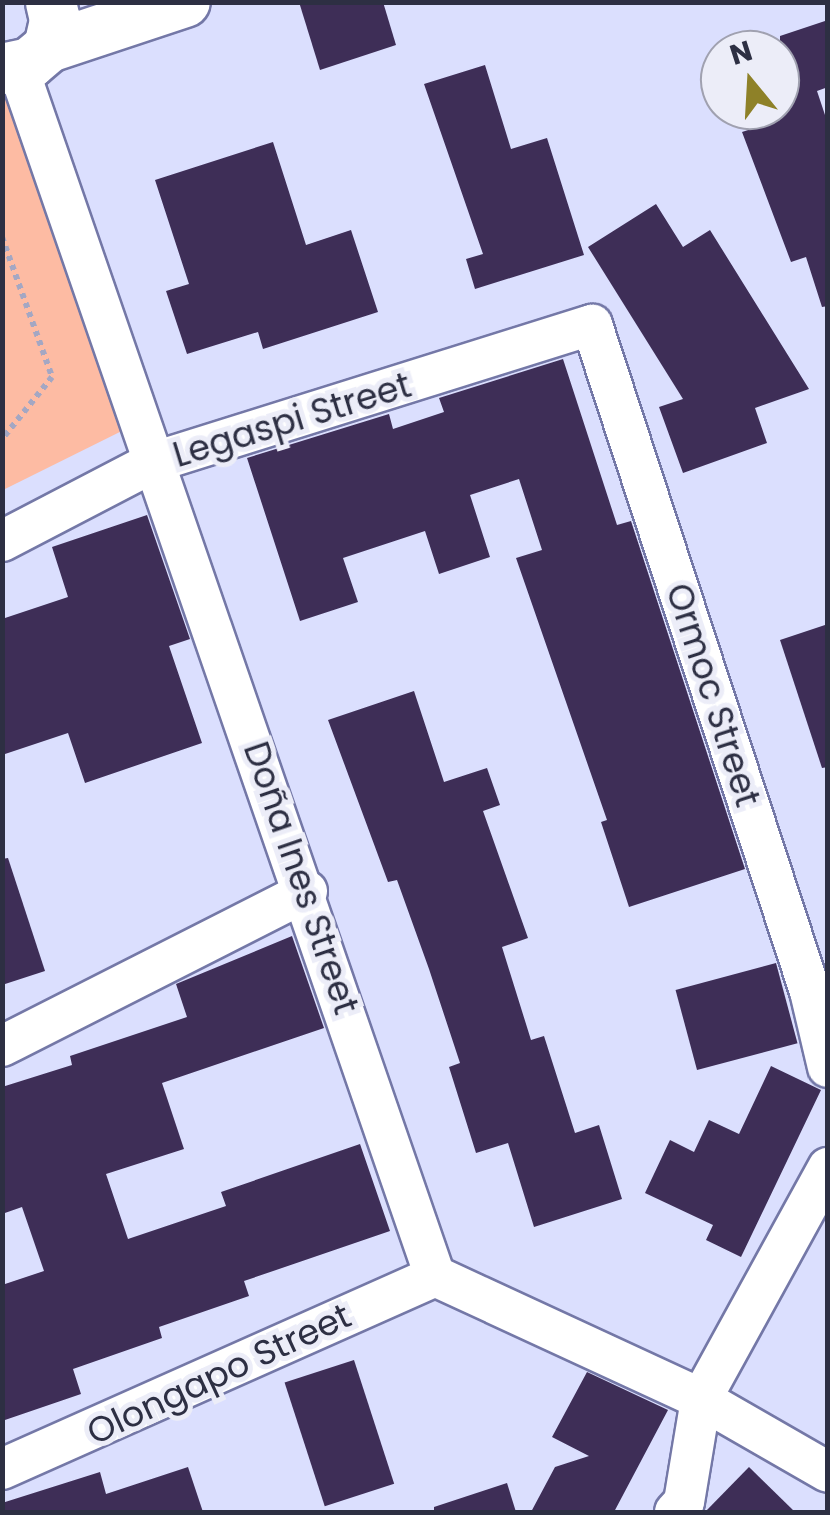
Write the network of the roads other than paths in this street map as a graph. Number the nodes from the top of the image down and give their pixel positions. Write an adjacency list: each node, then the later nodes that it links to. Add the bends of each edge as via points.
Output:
1 (184, 2): 2 (street)
2 (30, 46): 4 (street, Doña Ines Street)
3 (592, 324): 4 (street, Legaspi Street); 8 (street, Ormoc Street, via 810,992)
4 (154, 462): 5 (street, Legaspi Street); 6 (street, Doña Ines Street)
5 (2, 542)
6 (307, 891): 7 (street); 10 (street, Doña Ines Street)
7 (2, 1046)
8 (828, 1067)
9 (828, 1168): 11 (street)
10 (435, 1276): 11 (street); 12 (street, Olongapo Street)
11 (701, 1399): 13 (street); 14 (street, via 684,1502)
12 (2, 1470)
13 (828, 1472)
14 (675, 1512)

